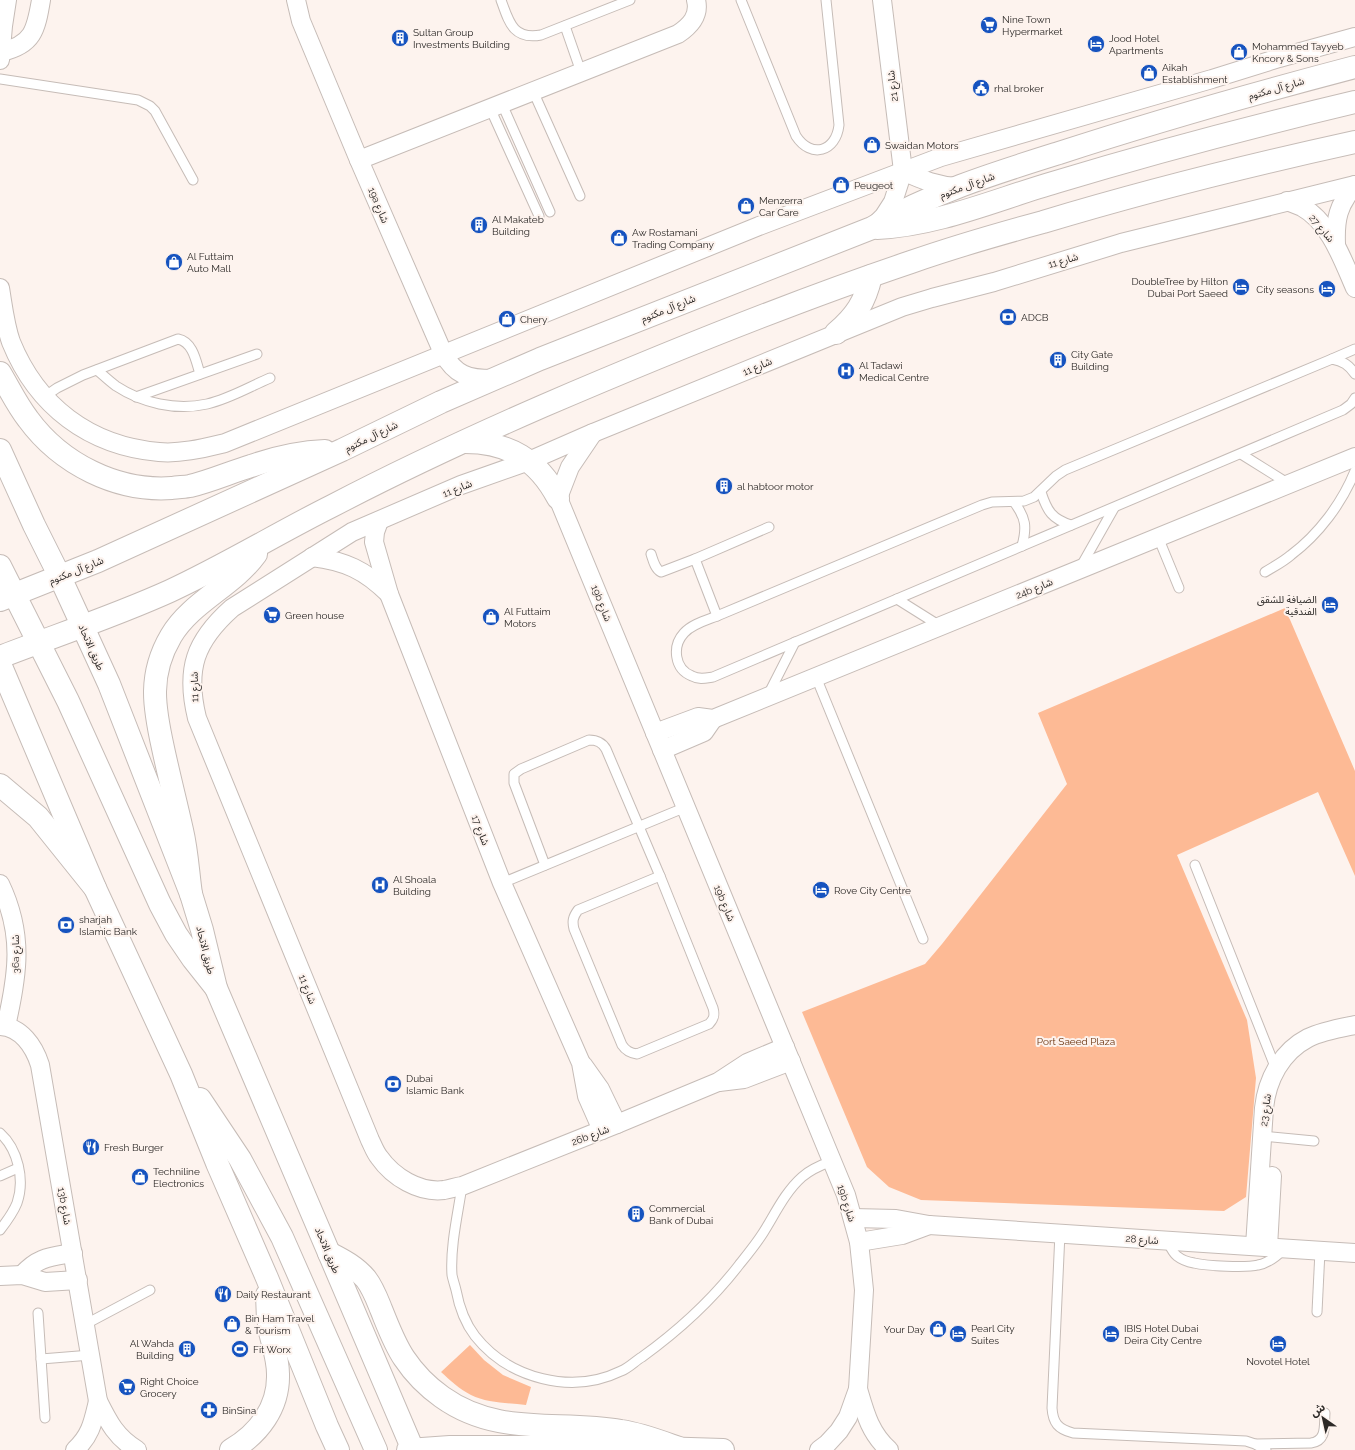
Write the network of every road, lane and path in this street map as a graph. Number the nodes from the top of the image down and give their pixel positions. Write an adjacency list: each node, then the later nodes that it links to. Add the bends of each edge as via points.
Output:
1 (7, 0): 12 (street)
2 (41, 0): 12 (street, via 33,33 25,43)
3 (296, 0): 20 (street, 19a شارع, via 301,21)
4 (501, 0): 10 (lane, via 509,21 522,35 532,37)
5 (630, 0): 10 (lane)
6 (696, 0): 14 (street, via 695,17 688,27 678,34)
7 (741, 0): 8 (lane, via 796,136 808,149 817,150 833,143 839,126)
8 (826, 0)
9 (882, 0): 21 (street, شارع 21)
10 (565, 26): 14 (lane)
11 (1355, 37): 21 (street, via 941,157)
12 (0, 56)
13 (1355, 67): 24 (main road, شارع آل مكتوم, via 1111,136)
14 (581, 72): 16 (street)
15 (0, 79): 22 (lane, via 144,103 155,111)
16 (533, 91): 18 (street); 25 (lane)
17 (1355, 102): 29 (main road, via 1153,153 935,220)
18 (496, 106): 20 (street); 27 (lane); 28 (lane)
19 (1355, 142): 31 (main road, via 1249,166 1080,211 912,261)
20 (359, 160): 36 (street, 19a شارع)
21 (903, 171): 24 (street, via 929,183); 29 (street, شارع 21, via 893,202); 36 (street)
22 (193, 180)
23 (1355, 185): 26 (street, شارع 11); 30 (street, شارع 27, via 1345,197 1338,212)
24 (958, 188): 29 (main road, شارع آل مكتوم, via 914,205)
25 (580, 196)
26 (1287, 201): 30 (street, شارع 27, via 1303,208 1316,218); 34 (street, شارع 11, via 1121,244 932,298)
27 (550, 212)
28 (539, 216)
29 (872, 228): 44 (main road, شارع آل مكتوم)
30 (1336, 244): 33 (street, شارع 27)
31 (871, 276): 34 (main road, via 860,308); 49 (main road, via 727,329)
32 (0, 288): 45 (street, via 11,340 24,370)
33 (1355, 288)
34 (836, 333): 48 (street, شارع 11)
35 (1355, 348): 38 (lane)
36 (443, 353): 44 (street, 19a شارع, via 449,364 461,374 476,379); 45 (street, via 225,443 193,450 160,452 121,445 96,436 72,423)
37 (257, 354): 41 (lane)
38 (1332, 359): 42 (lane, via 1342,361); 57 (lane, via 1066,470 1056,476)
39 (97, 370): 41 (lane, via 178,339 189,344); 45 (lane, via 70,381); 46 (lane, via 115,385)
40 (0, 372): 51 (main road, via 28,420 49,442 73,462 99,476 128,486 158,489 189,486 281,457)
41 (200, 374): 46 (lane)
42 (1355, 374)
43 (270, 378): 46 (lane, via 230,397 207,404 183,407 159,404)
44 (492, 379): 51 (main road, شارع آل مكتوم)
45 (44, 397)
46 (136, 397)
47 (1355, 398): 52 (lane, via 1343,410)
48 (593, 433): 54 (street, شارع 11); 58 (street, via 570,467)
49 (464, 442): 54 (main road, via 498,445 514,451); 65 (main road, via 397,473)
50 (0, 450): 73 (main road, طريق الاتحاد)
51 (342, 450): 73 (main road, شارع آل مكتوم)
52 (1241, 454): 56 (lane); 60 (lane)
53 (1355, 457): 56 (street, 24b شارع)
54 (529, 461): 58 (main road, via 542,472); 61 (street, شارع 11, via 461,485)
55 (1355, 470): 72 (lane, via 1350,484 1334,510 1314,534 1291,555)
56 (1289, 484): 64 (street, 24b شارع)
57 (1041, 492): 59 (lane, via 1024,501); 62 (lane, via 1050,514 1060,522)
58 (558, 498): 88 (street, 19b شارع)
59 (1014, 502): 66 (lane, via 1021,511 1025,523); 78 (lane, via 992,502 982,505)
60 (1114, 508): 62 (lane); 71 (lane)
61 (379, 521): 68 (street, شارع 11, via 352,532); 75 (street, شارع 17, via 374,542)
62 (1072, 525): 66 (lane)
63 (768, 527): 69 (lane)
64 (1158, 537): 71 (street, 24b شارع); 74 (lane)
65 (265, 541): 79 (main road, via 170,591); 99 (main road, via 251,560 183,620 171,636 156,675 156,719 183,832)
66 (1022, 546): 77 (lane)
67 (651, 554): 69 (lane, via 661,572)
68 (312, 557): 75 (street, شارع 17, via 353,566); 115 (street, شارع 11, via 232,608 217,622 204,638 196,657 192,698 197,718 378,1156 404,1181 423,1188 443,1190)
69 (695, 559): 78 (lane)
70 (0, 566): 76 (main road)
71 (1079, 570): 80 (street, 24b شارع)
72 (1265, 572)
73 (60, 577): 76 (main road, شارع آل مكتوم); 79 (main road, طريق الاتحاد)
74 (1178, 588)
75 (389, 594): 96 (street, شارع 17)
76 (7, 597): 81 (main road)
77 (897, 599): 80 (lane); 82 (lane)
78 (717, 616): 82 (lane, via 686,631 679,640 676,650 678,661 683,670 692,676 703,679 713,677)
79 (82, 625): 81 (main road); 99 (main road, طريق الاتحاد, via 112,691)
80 (940, 626): 85 (street, 24b شارع)
81 (38, 642): 83 (main road); 101 (main road, via 68,701 160,904 176,934)
82 (795, 642): 86 (lane)
83 (0, 657)
84 (0, 664): 98 (main road)
85 (816, 677): 86 (street, 24b شارع); 100 (lane)
86 (767, 697): 87 (street, 24b شارع)
87 (713, 719): 88 (street, 24b شارع, via 698,717); 89 (street, 24b شارع, via 704,732)
88 (655, 733): 89 (street, 19b شارع)
89 (662, 750): 91 (street, 19b شارع)
90 (0, 785): 98 (main road, via 38,817)
91 (686, 807): 92 (lane); 105 (street, 19b شارع)
92 (640, 826): 93 (lane); 93 (lane, via 606,749 599,741 589,740 514,774 514,784); 95 (lane)
93 (545, 865): 96 (lane)
94 (1195, 866): 106 (lane)
95 (660, 876): 95 (lane, via 578,910 572,922 622,1045 626,1050 637,1054 709,1024 714,1014)
96 (502, 883): 108 (street, شارع 17, via 581,1063 587,1096)
97 (0, 884): 103 (street, 36a شارع, via 8,900 16,932 17,966 13,998)
98 (95, 888): 107 (main road)
99 (190, 894): 101 (main road, طريق الاتحاد)
100 (923, 939)
101 (216, 988): 125 (main road, طريق الاتحاد)
102 (1355, 1024): 106 (street, شارع 23, via 1307,1038 1284,1057)
103 (3, 1026): 124 (street, 13b شارع, via 18,1032 36,1052)
104 (1355, 1028): 110 (street, شارع 23, via 1313,1049 1293,1065 1277,1098)
105 (788, 1054): 108 (street, 26b شارع, via 747,1063 718,1082); 112 (street, 19b شارع)
106 (1276, 1069): 110 (street, شارع 23, via 1265,1095)
107 (181, 1074): 129 (main road); 147 (main road, via 211,1113 240,1159 282,1237)
108 (609, 1127): 115 (street, 26b شارع)
109 (0, 1133): 113 (lane, via 15,1152)
110 (1268, 1137): 111 (lane); 122 (street, شارع 23)
111 (1314, 1141)
112 (832, 1161): 115 (lane, via 816,1166 791,1188 762,1235 738,1266 684,1323 622,1371 591,1381 558,1382 527,1375 498,1359 475,1336 460,1307 452,1276); 116 (street, 19b شارع)
113 (18, 1168): 114 (lane); 118 (lane, via 20,1186 17,1202 10,1218)
114 (0, 1176)
115 (462, 1186)
116 (853, 1218): 117 (street, شارع 28, via 896,1219); 121 (street, 19b شارع)
117 (929, 1225): 119 (street, شارع 28); 121 (street, شارع 28, via 902,1235)
118 (0, 1230)
119 (1060, 1233): 120 (street, شارع 28); 141 (lane, via 1052,1408 1052,1417 1057,1425 1064,1431 1073,1433 1236,1440)
120 (1167, 1240): 122 (street, شارع 28); 122 (lane, via 1177,1256 1185,1261 1250,1267 1277,1256)
121 (859, 1242): 137 (street, 19b شارع, via 864,1290)
122 (1269, 1247): 123 (street, شارع 28)
123 (1320, 1251): 126 (street, شارع 28); 132 (lane)
124 (73, 1253): 127 (street, via 40,1259); 130 (street, 13b شارع)
125 (330, 1253): 142 (main road, via 354,1268 367,1280 376,1295 391,1334 404,1358 421,1380 442,1397 466,1411 520,1425 620,1431 644,1436); 149 (main road, طريق الاتحاد)
126 (1355, 1253)
127 (22, 1275): 128 (street); 130 (street, via 45,1282)
128 (0, 1276)
129 (267, 1278): 145 (main road, via 270,1330 278,1373 277,1391 272,1408 262,1425); 146 (main road)
130 (78, 1280): 134 (street, 13b شارع)
131 (150, 1290): 134 (lane)
132 (1317, 1312)
133 (38, 1313): 136 (lane)
134 (86, 1324): 135 (street, 13b شارع)
135 (91, 1356): 136 (lane); 138 (street, 13b شارع)
136 (41, 1359): 140 (lane)
137 (858, 1389): 151 (street, 19b شارع, via 848,1417 839,1431); 152 (street, 19b شارع, via 867,1420)
138 (98, 1401): 143 (street, 13b شارع, via 90,1430 84,1442); 144 (street, 13b شارع, via 115,1432 126,1444)
139 (1325, 1413): 141 (lane, via 1324,1434 1319,1441)
140 (45, 1418)
141 (1255, 1444): 153 (lane)
142 (676, 1449): 149 (main road, via 450,1447); 150 (main road)
143 (75, 1450)
144 (137, 1450)
145 (231, 1450)
146 (338, 1450)
147 (376, 1450)
148 (408, 1450): 149 (main road)
149 (413, 1450)
150 (723, 1450)
151 (818, 1450)
152 (889, 1450)
153 (1266, 1450)

